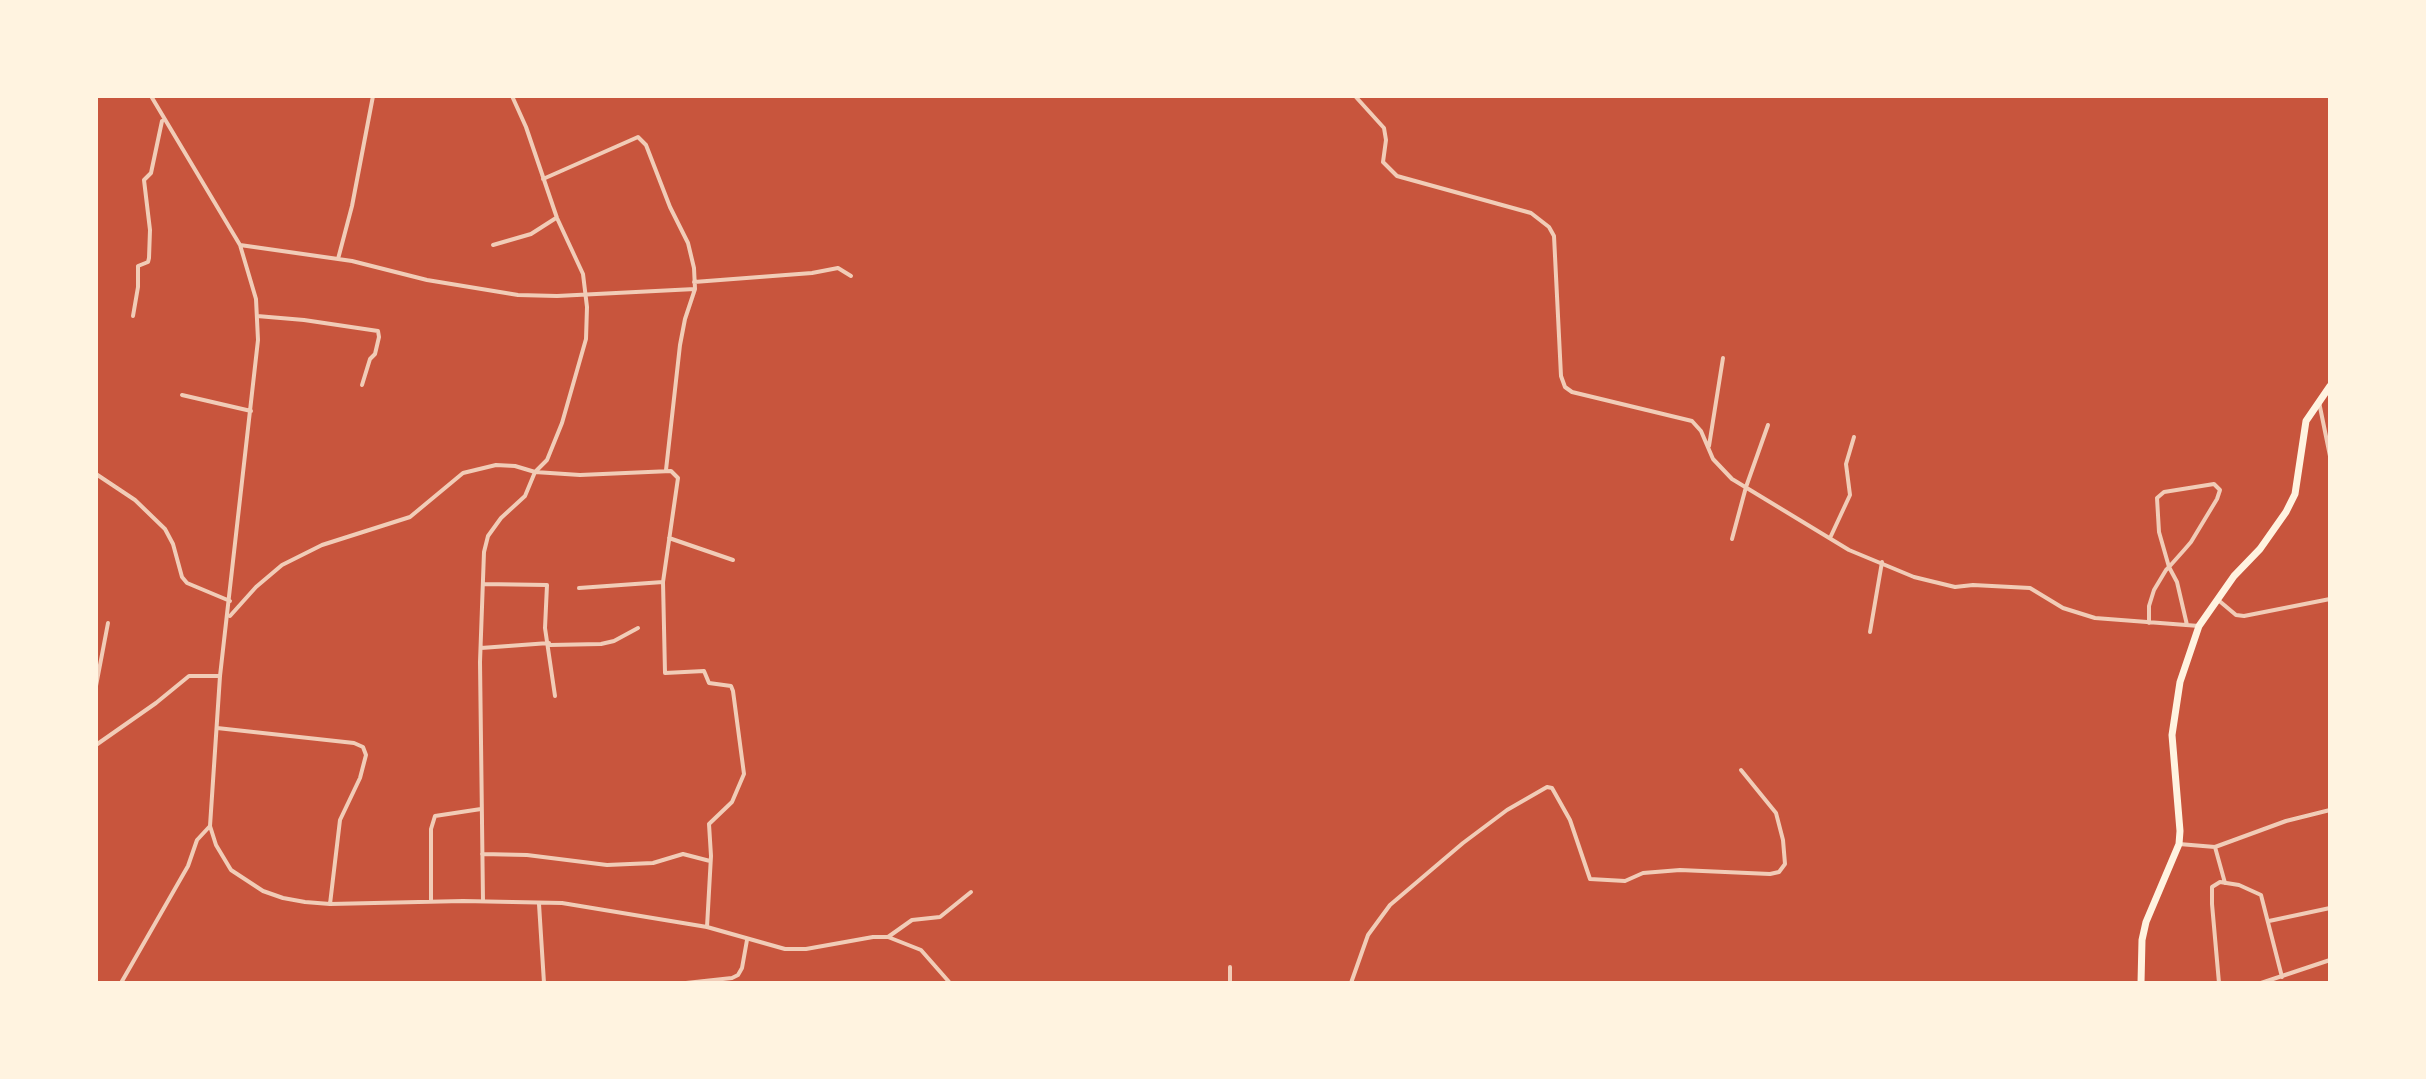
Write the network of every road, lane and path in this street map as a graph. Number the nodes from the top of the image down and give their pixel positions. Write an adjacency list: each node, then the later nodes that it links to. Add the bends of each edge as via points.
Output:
1 (151, 96): 5 (street)
2 (373, 96): 10 (street)
3 (512, 96): 6 (street)
4 (1355, 96): 25 (street, via 1384,128 1383,162 1397,176 1531,213 1549,227 1554,236 1565,387 1685,418 1701,431)
5 (163, 118): 8 (street); 15 (street, via 151,173 144,180 149,258 138,266)
6 (543, 179): 7 (street); 12 (street, via 633,137 644,140 688,243)
7 (557, 218): 9 (street, via 531,234); 14 (street, via 583,274)
8 (240, 245): 10 (street); 16 (street)
9 (493, 245)
10 (338, 259): 14 (street, via 518,295)
11 (851, 276): 12 (street, via 838,268)
12 (694, 282): 13 (street)
13 (695, 289): 14 (street); 27 (street, via 680,345)
14 (585, 294): 28 (street, via 586,339 562,423 547,460)
15 (133, 316)
16 (257, 316): 18 (street, via 376,330 379,337); 22 (street)
17 (1723, 358): 25 (street)
18 (362, 385)
19 (2330, 386): 21 (highway)
20 (182, 395): 22 (street)
21 (2318, 400): 26 (street); 40 (highway, via 2306,421 2295,494 2286,512)
22 (251, 411): 42 (street)
23 (1768, 425): 30 (street)
24 (1854, 437): 32 (street, via 1846,468 1850,495)
25 (1709, 449): 30 (street, via 1720,468)
26 (2330, 456)
27 (666, 471): 28 (street); 31 (street, via 678,478)
28 (535, 472): 38 (street, via 525,496 488,536); 43 (street, via 496,465 463,473 410,517 322,545 282,565)
29 (96, 474): 42 (street, via 165,529 187,583)
30 (1746, 487): 32 (street); 33 (street)
31 (669, 538): 34 (street); 37 (street)
32 (1830, 538): 35 (street)
33 (1732, 539)
34 (733, 560)
35 (1882, 562): 45 (street, via 1934,583 2030,588 2075,614); 49 (street)
36 (2169, 567): 36 (street, via 2157,521 2158,496 2218,486 2220,493 2197,533); 45 (street, via 2151,598); 46 (street)
37 (663, 582): 39 (street); 64 (street, via 665,673 704,671 709,683 731,686 733,691 744,774 732,802 709,824)
38 (483, 584): 50 (street, via 547,585); 51 (street)
39 (579, 588)
40 (2217, 599): 41 (street, via 2244,616); 47 (highway)
41 (2330, 599)
42 (230, 601): 43 (street)
43 (228, 618): 52 (street)
44 (108, 623): 53 (street)
45 (2149, 623): 46 (street)
46 (2187, 625): 47 (street)
47 (2199, 626): 61 (highway, via 2173,715)
48 (638, 628): 50 (street, via 601,644)
49 (1870, 632)
50 (549, 644): 51 (street); 54 (street)
51 (481, 648): 58 (street)
52 (220, 676): 55 (street); 56 (street, via 189,676)
53 (96, 686)
54 (555, 696)
55 (217, 728): 60 (street); 69 (street, via 363,747 360,778 340,820)
56 (96, 745)
57 (1741, 770): 84 (street, via 1776,813 1784,852 1779,872 1680,870 1643,873 1625,881 1590,879 1570,820 1547,787 1463,843 1390,905 1368,935)
58 (481, 809): 63 (street); 67 (street, via 438,814 433,820)
59 (2330, 810): 62 (street)
60 (210, 826): 69 (street, via 231,870 245,881 283,898); 79 (street, via 197,840 188,866)
61 (2179, 844): 62 (street); 85 (highway, via 2146,922)
62 (2215, 847): 65 (street)
63 (482, 854): 64 (street, via 607,865 653,863 683,854); 68 (street)
64 (710, 861): 73 (street)
65 (2225, 883): 72 (street, via 2261,895); 86 (street, via 2212,887)
66 (971, 892): 74 (street, via 940,917 912,920)
67 (431, 901): 68 (street); 69 (street)
68 (483, 901): 70 (street)
69 (330, 904)
70 (539, 904): 73 (street, via 562,903); 80 (street)
71 (2330, 908): 72 (street)
72 (2269, 921): 78 (street)
73 (707, 927): 75 (street)
74 (888, 937): 75 (street, via 806,949); 82 (street, via 921,950)
75 (747, 940): 81 (street, via 738,975)
76 (2330, 960): 78 (street)
77 (1230, 967): 83 (street)
78 (2282, 977): 87 (street)
79 (121, 983)
80 (544, 983)
81 (686, 983)
82 (950, 983)
83 (1230, 983)
84 (1351, 983)
85 (2141, 983)
86 (2219, 983)
87 (2261, 983)

